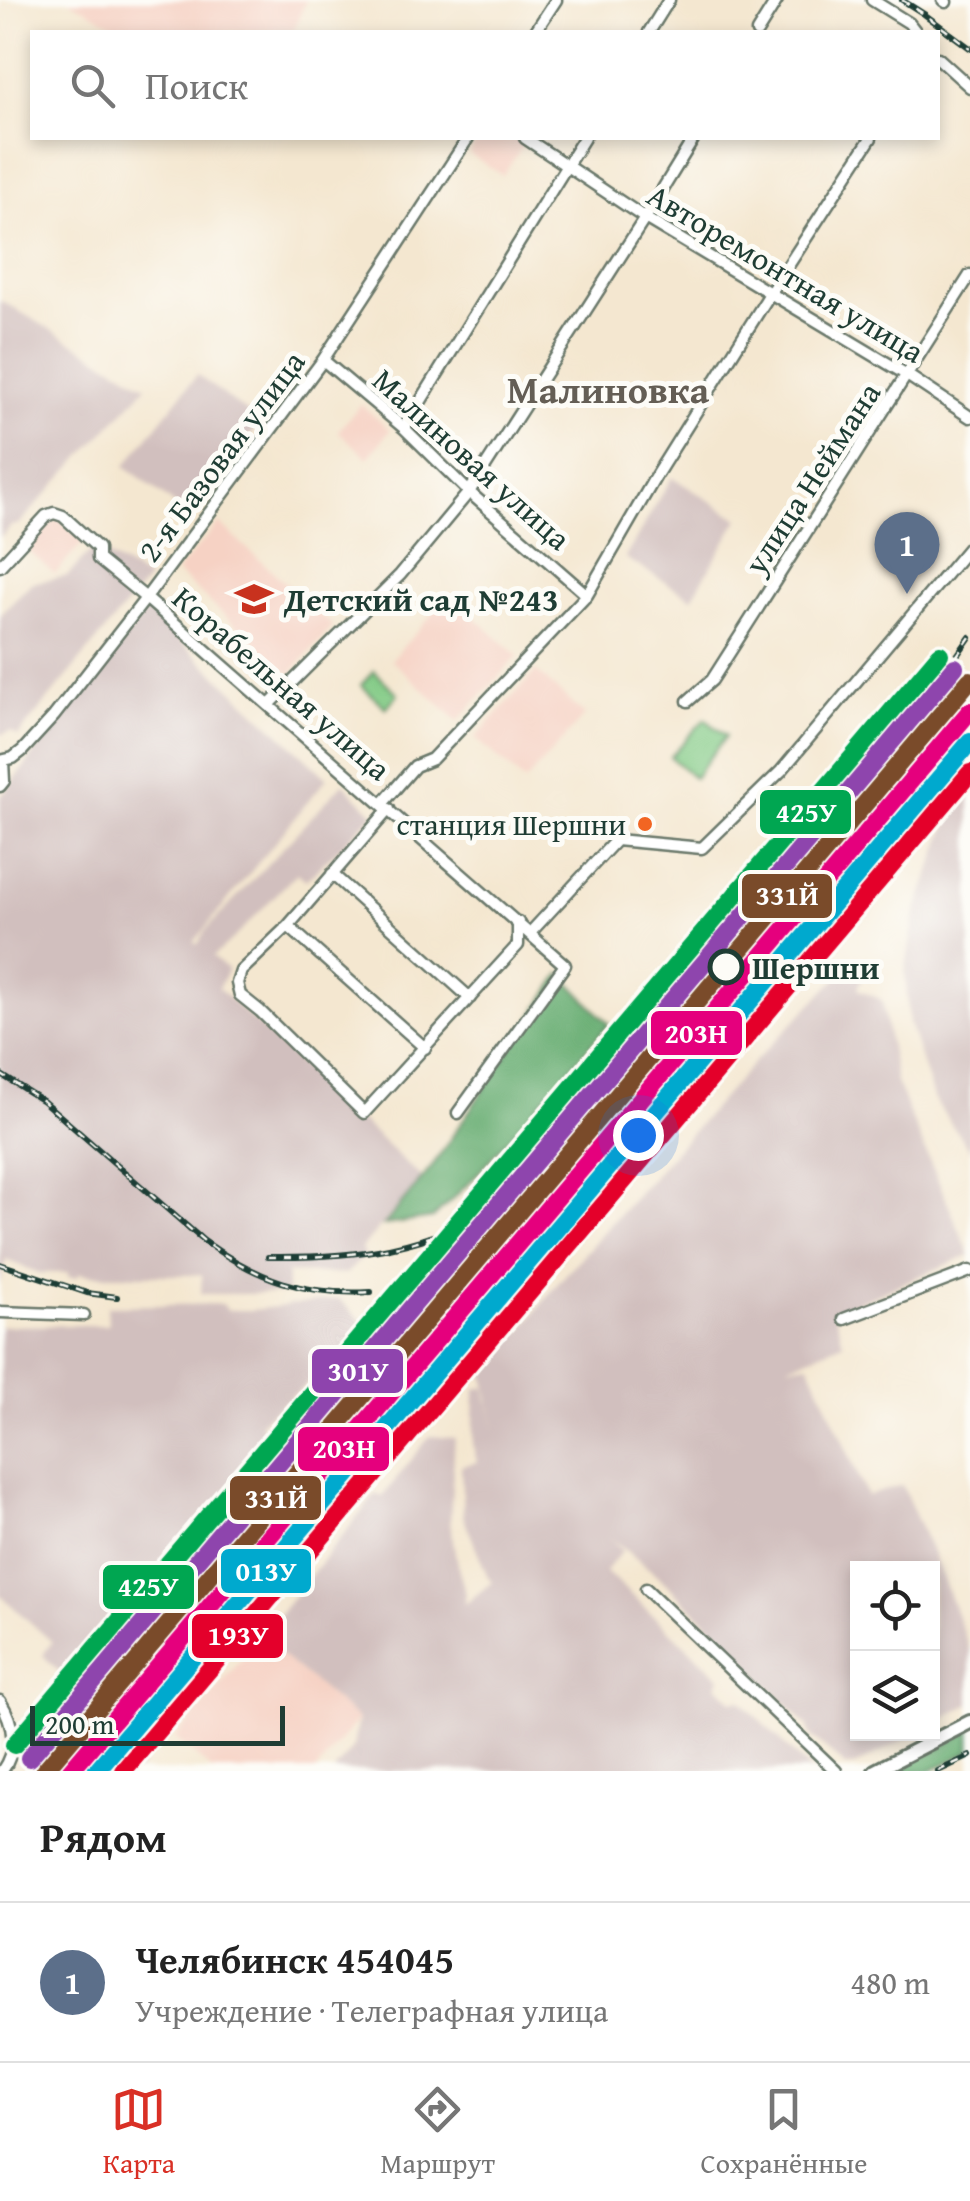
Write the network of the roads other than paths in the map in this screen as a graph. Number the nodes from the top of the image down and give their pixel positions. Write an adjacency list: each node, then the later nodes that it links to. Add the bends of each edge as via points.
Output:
1 (556, 0): 5 (street)
2 (669, 0): 6 (street)
3 (777, 0): 7 (street)
4 (872, 0): 8 (street)
5 (536, 30)
6 (650, 30)
7 (758, 30)
8 (914, 30)
9 (940, 60): 10 (street)
10 (970, 87)
11 (467, 140): 20 (street, 2-я Базовая улица)
12 (529, 140): 16 (street, Авторемонтная улица)
13 (583, 140): 16 (street)
14 (693, 140): 17 (street)
15 (871, 140): 19 (street)
16 (567, 164): 17 (street, Авторемонтная улица); 23 (street)
17 (645, 218): 19 (street, Авторемонтная улица); 24 (street)
18 (970, 276): 21 (street, улица Неймана)
19 (771, 292): 21 (street, Авторемонтная улица); 27 (street)
20 (323, 360): 23 (street, Малиновая улица); 28 (street, 2-я Базовая улица)
21 (908, 375): 22 (street, Авторемонтная улица); 29 (street, улица Неймана, via 712,680)
22 (970, 418)
23 (404, 428): 24 (street, Малиновая улица)
24 (469, 492): 27 (street, Малиновая улица); 30 (street, via 400,575)
25 (970, 546): 37 (street, via 780,771 702,848 616,840)
26 (0, 566): 28 (street, Корабельная улица, via 54,513)
27 (586, 595): 33 (street, via 432,759 415,766)
28 (146, 598): 30 (street, Корабельная улица); 31 (street, 2-я Базовая улица, via 54,716 22,751)
29 (688, 701)
30 (270, 705): 33 (street, Корабельная улица)
31 (2, 761): 32 (street, 2-я Базовая улица)
32 (0, 786)
33 (386, 806): 34 (street); 35 (street, Корабельная улица)
34 (332, 874): 36 (street); 38 (street)
35 (518, 922): 37 (street, Корабельная улица); 38 (street, via 518,945)
36 (288, 926): 39 (street); 39 (street, via 241,970 240,994 364,1114)
37 (530, 932): 40 (street, Корабельная улица, via 566,965)
38 (470, 998): 39 (street)
39 (424, 1048)
40 (458, 1113)
41 (970, 1271): 44 (street)
42 (0, 1312): 43 (street)
43 (84, 1315)
44 (844, 1319)
45 (646, 1589): 49 (street)
46 (0, 1701): 48 (street, via 14,1743)
47 (970, 1722): 50 (street)
48 (2, 1771)
49 (836, 1771)
50 (875, 1771)

